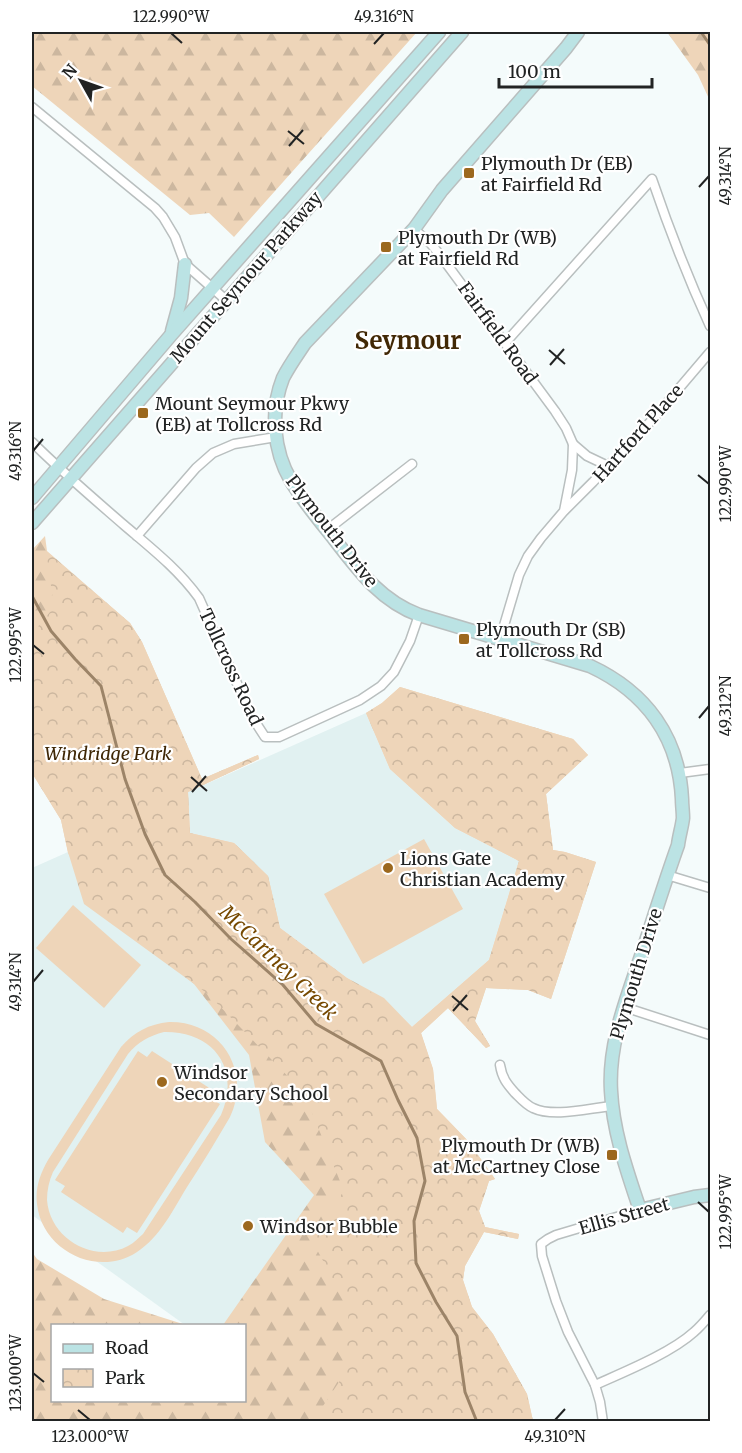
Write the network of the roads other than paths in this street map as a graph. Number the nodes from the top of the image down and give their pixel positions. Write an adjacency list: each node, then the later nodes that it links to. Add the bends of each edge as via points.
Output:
1 (439, 32): 7 (street, Mount Seymour Parkway)
2 (462, 32): 8 (street, Mount Seymour Parkway)
3 (578, 32): 5 (street, Plymouth Drive, via 442,190)
4 (32, 107): 6 (street, via 155,208 175,237)
5 (414, 229): 11 (street, Fairfield Road, via 440,255); 13 (street, Plymouth Drive, via 305,343 291,363 278,396)
6 (185, 264): 7 (street); 10 (street)
7 (212, 289): 8 (street); 10 (street, Mount Seymour Parkway)
8 (226, 300): 19 (street, Mount Seymour Parkway)
9 (711, 326): 11 (street, via 652,179)
10 (171, 335): 18 (street, Mount Seymour Parkway)
11 (505, 343): 15 (street, Fairfield Road, via 555,411)
12 (711, 352): 17 (street, Hartford Place)
13 (276, 437): 23 (street, Plymouth Drive, via 290,479); 24 (street, via 234,444 213,453)
14 (32, 442): 18 (street, Tollcross Road)
15 (573, 444): 17 (street, Fairfield Road); 21 (street)
16 (412, 464): 23 (street)
17 (608, 466): 21 (street, Hartford Place)
18 (58, 468): 19 (street, Tollcross Road); 20 (street, Mount Seymour Parkway)
19 (70, 479): 22 (street, Mount Seymour Parkway); 24 (street, Tollcross Road)
20 (32, 498)
21 (564, 511): 26 (street, via 528,556)
22 (32, 524)
23 (327, 530): 25 (street, Plymouth Drive, via 374,587 392,602)
24 (137, 536): 25 (street, Tollcross Road, via 182,576 199,598 252,717 265,737 279,737 360,700 381,686 394,672)
25 (419, 615): 26 (street, Plymouth Drive)
26 (500, 639): 28 (street, Plymouth Drive, via 590,666 613,678 653,714 674,752)
27 (711, 769): 28 (street)
28 (680, 773): 29 (street, Plymouth Drive, via 683,817)
29 (667, 875): 30 (street); 31 (street, Plymouth Drive)
30 (711, 888)
31 (624, 1007): 32 (street); 34 (street, Plymouth Drive, via 611,1061)
32 (711, 1035)
33 (500, 1065): 34 (street, via 508,1086 539,1111)
34 (612, 1106): 36 (street, Plymouth Drive)
35 (711, 1195): 36 (street, Ellis Street)
36 (640, 1210): 38 (street, Ellis Street, via 556,1235 541,1244 562,1317)
37 (711, 1315): 38 (street, via 675,1345)
38 (595, 1385): 39 (street)
39 (603, 1422)

